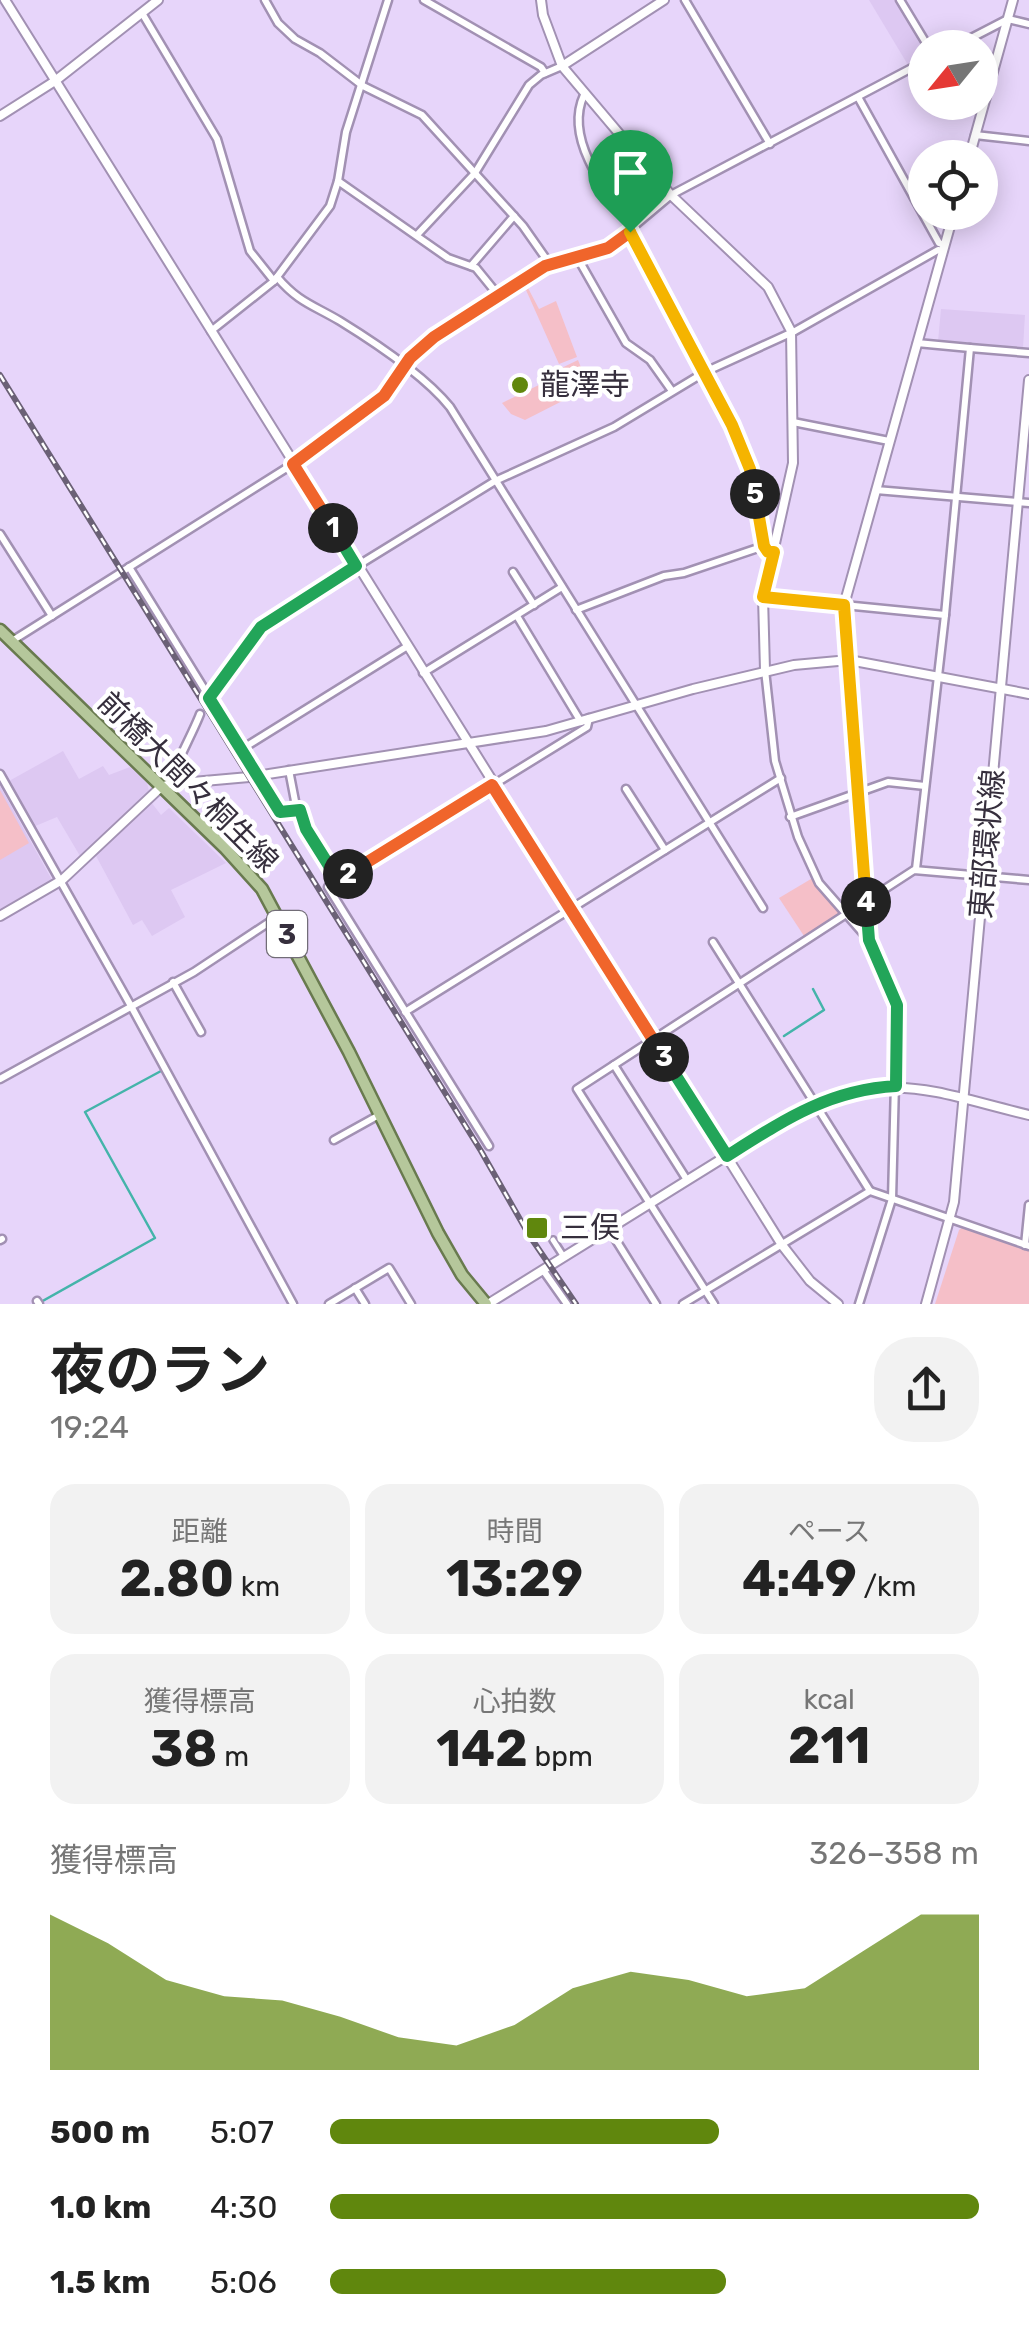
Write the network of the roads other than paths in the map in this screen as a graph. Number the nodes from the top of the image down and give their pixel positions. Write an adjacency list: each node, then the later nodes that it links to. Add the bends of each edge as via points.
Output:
1 (5, 0): 19 (street)
2 (158, 0): 11 (street)
3 (265, 0): 20 (street, via 290,35)
4 (388, 0): 20 (street)
5 (424, 0): 18 (street)
6 (542, 0): 16 (street)
7 (664, 0): 16 (street)
8 (684, 0): 27 (street)
9 (900, 0): 14 (street)
10 (1013, 0): 12 (street)
11 (142, 13): 19 (street); 39 (street, via 216,139 250,251)
12 (1008, 19): 13 (street); 15 (street); 24 (street)
13 (1029, 24)
14 (918, 30)
15 (987, 30)
16 (562, 66): 18 (street); 21 (street)
17 (908, 70): 22 (street)
18 (545, 73): 28 (street, via 528,84)
19 (55, 80): 23 (street); 41 (street)
20 (360, 84): 28 (street, via 418,110); 29 (street)
21 (584, 95): 30 (street); 33 (street, via 578,118 582,144)
22 (858, 97): 27 (street); 35 (street)
23 (0, 116)
24 (975, 135): 25 (street); 26 (street)
25 (974, 140)
26 (1029, 141)
27 (770, 144): 30 (street)
28 (476, 173): 31 (street); 34 (street)
29 (338, 180): 34 (street); 39 (street, via 330,206)
30 (671, 195): 33 (street); 42 (street, via 768,287)
31 (514, 216): 37 (street); 38 (street)
32 (949, 230): 35 (street)
33 (632, 231): 36 (street, via 608,248); 47 (street)
34 (418, 235): 38 (street)
35 (944, 248): 42 (street); 43 (street)
36 (576, 255): 37 (street); 49 (street, via 626,343 650,360)
37 (550, 263): 40 (street)
38 (471, 266): 40 (street)
39 (275, 278): 41 (street); 46 (street)
40 (498, 296): 46 (street, via 434,337)
41 (212, 332): 52 (street)
42 (792, 332): 47 (street); 50 (street)
43 (917, 343): 44 (street); 51 (street)
44 (970, 348): 45 (street); 55 (street)
45 (1029, 353)
46 (404, 366): 52 (street, via 384,396); 53 (street, via 446,402)
47 (705, 372): 49 (street); 59 (street, via 750,469)
48 (1029, 380): 56 (street, 東部環状線)
49 (672, 391): 53 (street, via 614,427)
50 (793, 422): 51 (street); 60 (street, via 793,462)
51 (890, 441): 54 (street)
52 (293, 464): 62 (street); 64 (street)
53 (495, 482): 61 (street); 62 (street)
54 (876, 490): 55 (street); 69 (street)
55 (956, 496): 56 (street); 71 (street)
56 (1018, 502): 57 (street); 81 (street, 東部環状線)
57 (1029, 504)
58 (0, 534): 72 (street)
59 (764, 546): 60 (street); 70 (street)
60 (774, 552): 67 (street)
61 (544, 558): 63 (street); 66 (street)
62 (356, 566): 76 (street); 83 (street, via 261,627)
63 (532, 566)
64 (128, 567): 72 (street); 83 (street)
65 (513, 572): 68 (street)
66 (562, 587): 68 (street); 70 (street)
67 (763, 597): 69 (street); 78 (street)
68 (534, 605): 73 (street)
69 (844, 605): 71 (street); 77 (street)
70 (576, 610): 84 (street)
71 (945, 615): 80 (street)
72 (52, 616): 75 (street)
73 (517, 616): 79 (street); 86 (street)
74 (0, 630): 75 (main road, 前橋大間々桐生線 / 3)
75 (12, 641): 94 (main road, 前橋大間々桐生線 / 3)
76 (406, 647): 79 (street); 88 (street)
77 (849, 660): 78 (street); 80 (street); 97 (street)
78 (765, 670): 84 (street); 92 (street)
79 (423, 674): 87 (street)
80 (939, 678): 81 (street); 95 (street)
81 (1001, 690): 82 (street); 103 (street, 東部環状線)
82 (1029, 694)
83 (209, 698): 88 (street)
84 (635, 706): 86 (street); 100 (street)
85 (200, 714): 94 (street)
86 (585, 720): 87 (street); 93 (street, via 587,727)
87 (467, 744): 89 (street); 93 (street)
88 (242, 749): 91 (street)
89 (289, 770): 91 (street); 98 (street)
90 (0, 774): 104 (street)
91 (258, 775): 94 (street); 105 (street, via 282,814 300,810)
92 (781, 778): 99 (street); 100 (street)
93 (492, 785): 105 (street); 109 (street)
94 (165, 786): 104 (street); 112 (main road, 前橋大間々桐生線 / 3, via 243,866)
95 (925, 786): 97 (street, via 888,782); 102 (street)
96 (626, 789): 101 (street)
97 (858, 793): 99 (street); 107 (street)
98 (295, 800)
99 (790, 817): 110 (street, via 819,884)
100 (710, 822): 101 (street); 108 (street)
101 (665, 850): 109 (street)
102 (916, 869): 103 (street); 107 (street)
103 (985, 876): 106 (street); 124 (street, 東部環状線)
104 (62, 880): 111 (street); 117 (street)
105 (338, 880): 118 (street, via 329,888)
106 (1029, 880)
107 (866, 901): 110 (street); 113 (street)
108 (763, 908)
109 (570, 909): 118 (street); 120 (street)
110 (846, 913): 113 (street); 116 (street)
111 (0, 916)
112 (278, 917): 115 (street); 126 (main road, 前橋大間々桐生線 / 3)
113 (869, 940): 123 (street, via 897,1005)
114 (713, 942): 116 (street)
115 (173, 982): 117 (street); 119 (street)
116 (740, 984): 120 (street); 125 (street)
117 (131, 1006): 122 (street); 145 (street)
118 (405, 1012): 129 (street)
119 (201, 1032)
120 (654, 1040): 121 (street); 130 (street)
121 (614, 1065): 131 (street); 134 (street, via 577,1089)
122 (0, 1079)
123 (896, 1086): 124 (street); 125 (street); 133 (street)
124 (965, 1100): 127 (street); 136 (street, 東部環状線)
125 (814, 1104): 130 (street); 132 (street)
126 (379, 1115): 128 (street); 149 (main road, 前橋大間々桐生線 / 3, via 462,1274)
127 (1029, 1116)
128 (334, 1140)
129 (489, 1146)
130 (727, 1156): 131 (street); 139 (street)
131 (687, 1180): 134 (street)
132 (870, 1190): 133 (street); 139 (street)
133 (892, 1199): 136 (street); 155 (street)
134 (649, 1203): 137 (street); 144 (street)
135 (1029, 1205): 140 (street)
136 (952, 1219): 140 (street); 156 (street, 東部環状線)
137 (609, 1229): 142 (street); 151 (street)
138 (554, 1240): 141 (street)
139 (782, 1245): 144 (street); 154 (street)
140 (1027, 1245)
141 (562, 1254)
142 (543, 1270): 149 (street); 150 (street)
143 (355, 1288): 146 (street); 147 (street); 148 (street, via 389,1268)
144 (705, 1290): 152 (street); 153 (street)
145 (293, 1304)
146 (330, 1304)
147 (365, 1304)
148 (411, 1304)
149 (487, 1304)
150 (567, 1304)
151 (656, 1304)
152 (683, 1304)
153 (714, 1304)
154 (838, 1304)
155 (859, 1304)
156 (926, 1304)

